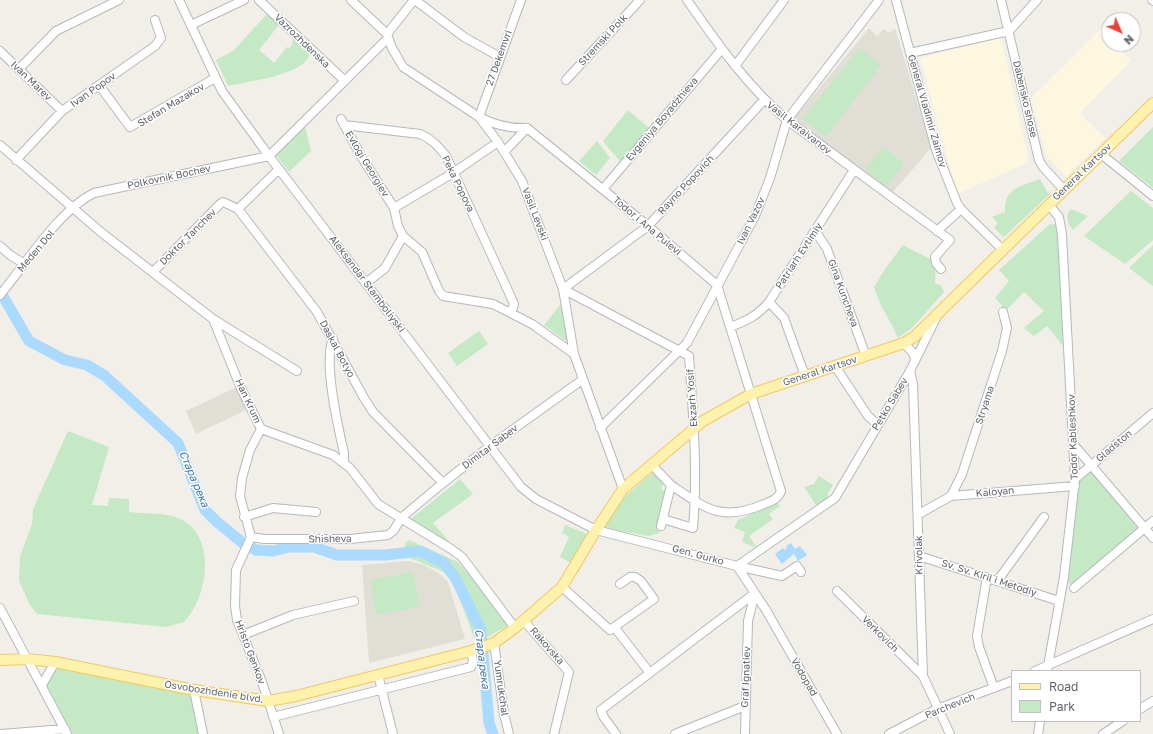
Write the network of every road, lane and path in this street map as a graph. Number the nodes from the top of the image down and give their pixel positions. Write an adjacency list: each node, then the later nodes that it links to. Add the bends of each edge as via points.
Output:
1 (119, 0): 24 (street, via 56,31)
2 (179, 0): 16 (street, Aleksandar Stamboliyski)
3 (244, 0): 16 (street)
4 (259, 0): 27 (street, Vazrozhdenska)
5 (351, 0): 18 (street, Vasil Levski)
6 (415, 0): 18 (street); 22 (street, via 464,37)
7 (521, 0): 22 (street, 27 Dekemvri)
8 (640, 0): 26 (street, Stremski Polk)
9 (687, 0): 19 (street, Vasil Karaivanov)
10 (784, 0): 23 (street)
11 (879, 0): 33 (street, Ivan Vazov)
12 (896, 0): 21 (street, General Vladimir Zaimov)
13 (1001, 0): 17 (street, Dabensko shose)
14 (1037, 0): 17 (street)
15 (155, 20): 28 (street, Ivan Popov, via 160,41)
16 (191, 25): 25 (street, Aleksandar Stamboliyski)
17 (1009, 31): 21 (street); 46 (street, Dabensko shose, via 1039,160)
18 (386, 38): 27 (street); 32 (street, Vasil Levski, via 403,67)
19 (722, 49): 23 (street, Vasil Karaivanov); 45 (street, Evgeniya Boyadzhieva)
20 (0, 50): 24 (street, Ivan Marev)
21 (910, 53): 52 (street, General Vladimir Zaimov, via 936,150)
22 (500, 57): 32 (street, 27 Dekemvri)
23 (735, 66): 29 (street, Vasil Karaivanov)
24 (19, 69): 31 (street, Ivan Marev)
25 (215, 78): 28 (street, Stefan Mazakov, via 130,128); 40 (street, Aleksandar Stamboliyski)
26 (566, 80)
27 (345, 82): 40 (street)
28 (99, 85): 31 (street, Ivan Popov)
29 (764, 100): 33 (street, Vasil Karaivanov); 53 (street, Rayno Popovich)
30 (1153, 103): 39 (main road, General Kartsov)
31 (62, 111): 41 (street, Ivan Popov)
32 (479, 116): 35 (street, via 501,126); 36 (street, Vasil Levski)
33 (787, 120): 43 (street, Vasil Karaivanov); 63 (street, Ivan Vazov, via 770,178 755,216)
34 (342, 122): 44 (street, Peka Popova, via 420,134 430,138 446,156); 50 (street, Evlogi Georgiev)
35 (527, 128): 38 (street); 45 (street, Todor i Ana Pulevi)
36 (498, 142): 38 (street, Vasil Levski); 44 (street, Evlogi Georgiev)
37 (0, 145): 41 (street)
38 (504, 152): 64 (street, Vasil Levski, via 531,199)
39 (1101, 154): 46 (main road, General Kartsov); 47 (street)
40 (269, 156): 42 (street, Aleksandar Stamboliyski); 49 (street, Polkovnik Bochev, via 94,193)
41 (16, 160): 49 (street)
42 (279, 169): 51 (street); 62 (street, Aleksandar Stamboliyski)
43 (854, 170): 54 (street, Vasil Karaivanov); 55 (street, Patriarh Evtimiy)
44 (453, 173): 50 (street, Evlogi Georgiev); 69 (street, Peka Popova, via 514,304)
45 (603, 189): 53 (street, Todor i Ana Pulevi)
46 (1064, 190): 48 (main road, General Kartsov)
47 (1153, 196)
48 (1049, 205): 58 (main road, General Kartsov); 89 (street, Todor Kableshkov, via 1059,217 1062,235)
49 (73, 207): 59 (street, Meden Dol); 61 (street)
50 (394, 208): 56 (street, Evlogi Georgiev)
51 (238, 209): 61 (street, Doktor Tanchev, via 223,202 220,204); 72 (street, Daskal Botyo, via 317,312)
52 (961, 209): 54 (street); 58 (street, General Vladimir Zaimov)
53 (648, 226): 63 (street, Todor i Ana Pulevi); 64 (street, Rayno Popovich)
54 (937, 231): 60 (street, Vasil Karaivanov, via 950,240 936,257 936,263)
55 (816, 232): 66 (street, Patriarh Evtimiy); 76 (street, Gina Kuncheva, via 827,249)
56 (403, 236): 62 (street, via 385,268); 69 (street, Evlogi Georgiev, via 422,252 443,296 493,304)
57 (0, 246): 59 (street)
58 (1003, 250): 67 (main road, General Kartsov)
59 (23, 263): 65 (street, Meden Dol)
60 (941, 269)
61 (153, 272): 70 (street)
62 (366, 283): 90 (street, Aleksandar Stamboliyski)
63 (717, 285): 71 (street); 74 (street, Ivan Vazov)
64 (563, 289): 74 (street); 75 (street, Vasil Levski)
65 (0, 295)
66 (769, 302): 71 (street, Patriarh Evtimiy, via 758,314); 81 (street, via 784,318)
67 (939, 312): 73 (main road, General Kartsov, via 921,331); 77 (street, Petko Sabev)
68 (1004, 312): 98 (street, Stryama, via 1007,328 1002,351 964,466)
69 (511, 313): 75 (street, Evlogi Georgiev, via 532,324)
70 (213, 318): 79 (street); 88 (street, Han Krum, via 240,386)
71 (730, 327): 83 (street)
72 (333, 339): 91 (street, via 330,354 333,390); 95 (street, Daskal Botyo, via 373,412)
73 (904, 343): 76 (main road, General Kartsov); 77 (street, via 913,352)
74 (681, 351): 86 (street, Ekzarh Yosif, via 689,356); 87 (street, Ivan Vazov)
75 (574, 354): 82 (street, Vasil Levski)
76 (866, 356): 78 (main road, General Kartsov)
77 (915, 359): 80 (street, Petko Sabev)
78 (835, 366): 81 (main road, General Kartsov); 85 (street, via 868,416)
79 (297, 371)
80 (910, 371): 85 (street, Petko Sabev); 101 (street, Krivolak, via 913,384)
81 (805, 376): 83 (main road, General Kartsov)
82 (582, 380): 87 (street, Vasil Levski); 90 (street, Dimitar Sabev)
83 (751, 394): 86 (main road, General Kartsov); 99 (street, via 781,491 780,495 777,499 744,512 730,513 703,506)
84 (1153, 413): 93 (street, Gladston)
85 (877, 424): 111 (street, Petko Sabev, via 835,498)
86 (695, 427): 92 (main road, General Kartsov); 99 (street, Ekzarh Yosif)
87 (600, 428): 97 (street, Vasil Levski)
88 (261, 429): 91 (street, Han Krum, via 322,450); 102 (street, via 250,450 242,478 240,496)
89 (1074, 444): 93 (street); 94 (street, Todor Kableshkov)
90 (490, 446): 95 (street, Dimitar Sabev); 107 (street, Aleksandar Stamboliyski, via 528,494)
91 (344, 463): 104 (street, Han Krum, via 378,504)
92 (651, 464): 96 (street); 97 (main road, General Kartsov)
93 (1092, 465): 94 (street, Gladston); 106 (street)
94 (1075, 482): 98 (street, Kaloyan); 121 (street, Todor Kableshkov)
95 (443, 483): 104 (street, Dimitar Sabev)
96 (671, 485): 99 (street); 99 (street, Ekzarh Yosif, via 662,523 693,528)
97 (623, 489): 107 (main road, General Kartsov)
98 (951, 496): 101 (street, Kaloyan)
99 (695, 501)
100 (316, 512): 102 (street, via 273,508)
101 (919, 514): 110 (street, Krivolak)
102 (244, 517): 109 (street)
103 (1044, 517): 114 (street)
104 (401, 518): 109 (street, Shisheva, via 394,530 382,537); 126 (street, Han Krum, via 462,557)
105 (1153, 521): 106 (street)
106 (1145, 528): 108 (street); 117 (street)
107 (596, 530): 111 (street, Gen. Gurko); 116 (main road, General Kartsov)
108 (1153, 538)
109 (250, 539): 128 (street, Hristo Genkov, via 236,570 235,606)
110 (919, 556): 113 (street, Sv. Sv. Kiril i Metodiy); 137 (street, Krivolak)
111 (737, 566): 112 (street, via 782,576 797,566); 119 (street, Gen. Gurko)
112 (801, 572)
113 (987, 577): 114 (street, Sv. Sv. Kiril i Metodiy); 140 (street, via 977,636)
114 (998, 580): 121 (street, Sv. Sv. Kiril i Metodiy)
115 (620, 584): 127 (street, via 634,576 641,581 654,599)
116 (562, 587): 125 (main road, General Kartsov); 127 (street, via 606,629)
117 (1074, 588)
118 (837, 591): 137 (street, Verkovich)
119 (755, 593): 123 (street, Gen. Gurko); 135 (street); 145 (street, Graf Ignatiev, via 748,620)
120 (354, 601): 128 (street, via 293,615)
121 (1059, 601): 134 (street, Todor Kableshkov)
122 (0, 608): 131 (street)
123 (771, 619): 161 (street, Vodopad)
124 (1153, 619): 134 (street)
125 (524, 620): 126 (main road, General Kartsov); 157 (street, Rakovska, via 569,672)
126 (515, 628): 129 (main road, General Kartsov)
127 (615, 628): 135 (street)
128 (243, 635): 143 (street, Hristo Genkov)
129 (494, 643): 130 (main road, Osvobozhdenie blvd.); 156 (street, Yumrukchal)
130 (471, 651): 136 (main road, Osvobozhdenie blvd.); 142 (street, via 471,666)
131 (28, 658): 132 (main road, Osvobozhdenie blvd.); 133 (main road, Osvobozhdenie blvd.); 139 (street)
132 (0, 660)
133 (55, 662): 139 (street); 141 (main road, Osvobozhdenie blvd.)
134 (1048, 668)
135 (648, 670): 158 (street, via 601,710 602,716)
136 (378, 675): 142 (street); 143 (main road, Osvobozhdenie blvd.)
137 (923, 676): 146 (street, Krivolak)
138 (1011, 681): 140 (street, Parchevich)
139 (42, 685): 151 (street)
140 (994, 688): 146 (street, Parchevich)
141 (194, 690): 143 (main road, Osvobozhdenie blvd.); 153 (street)
142 (381, 690): 148 (street); 155 (street)
143 (268, 701): 148 (street, Hristo Genkov)
144 (1153, 701): 147 (street)
145 (745, 706): 159 (street); 160 (street, Graf Ignatiev)
146 (937, 709): 162 (street, Parchevich); 163 (street, Krivolak)
147 (1141, 709)
148 (273, 717): 154 (street, Hristo Genkov)
149 (1040, 722): 164 (street)
150 (1121, 722): 165 (street)
151 (66, 731): 152 (street)
152 (1, 734)
153 (203, 734)
154 (279, 734)
155 (393, 734)
156 (509, 734)
157 (554, 734)
158 (616, 734)
159 (675, 734)
160 (745, 734)
161 (837, 734)
162 (889, 734)
163 (950, 734)
164 (1038, 734)
165 (1103, 734)

